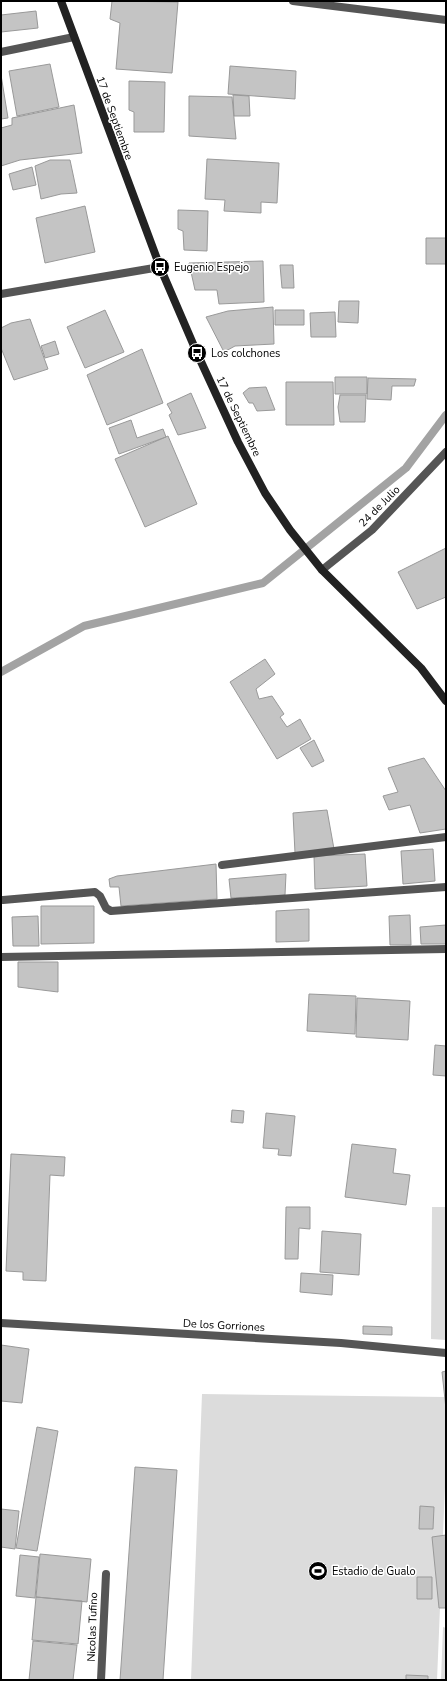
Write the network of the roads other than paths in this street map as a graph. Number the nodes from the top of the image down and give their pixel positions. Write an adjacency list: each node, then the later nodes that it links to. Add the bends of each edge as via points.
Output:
1 (61, 1): 5 (street, 17 de Septiembre)
2 (293, 1): 3 (street)
3 (309, 2): 4 (street)
4 (446, 20)
5 (74, 37): 6 (street); 7 (street, 17 de Septiembre)
6 (1, 52)
7 (160, 267): 8 (street); 10 (street, 17 de Septiembre, via 238,442 265,493)
8 (1, 294)
9 (446, 452): 10 (street, 24 de Julio, via 372,530)
10 (322, 570): 11 (street, 17 de Septiembre, via 421,668)
11 (446, 701)
12 (446, 837): 13 (street)
13 (222, 865)
14 (446, 887): 15 (street, via 111,911 94,892)
15 (3, 900)
16 (446, 949): 17 (street)
17 (1, 957)
18 (1, 1323): 19 (street, De los Gorriones, via 341,1343)
19 (446, 1353)
20 (106, 1574): 21 (street, Nicolas Tufino)
21 (101, 1680)

